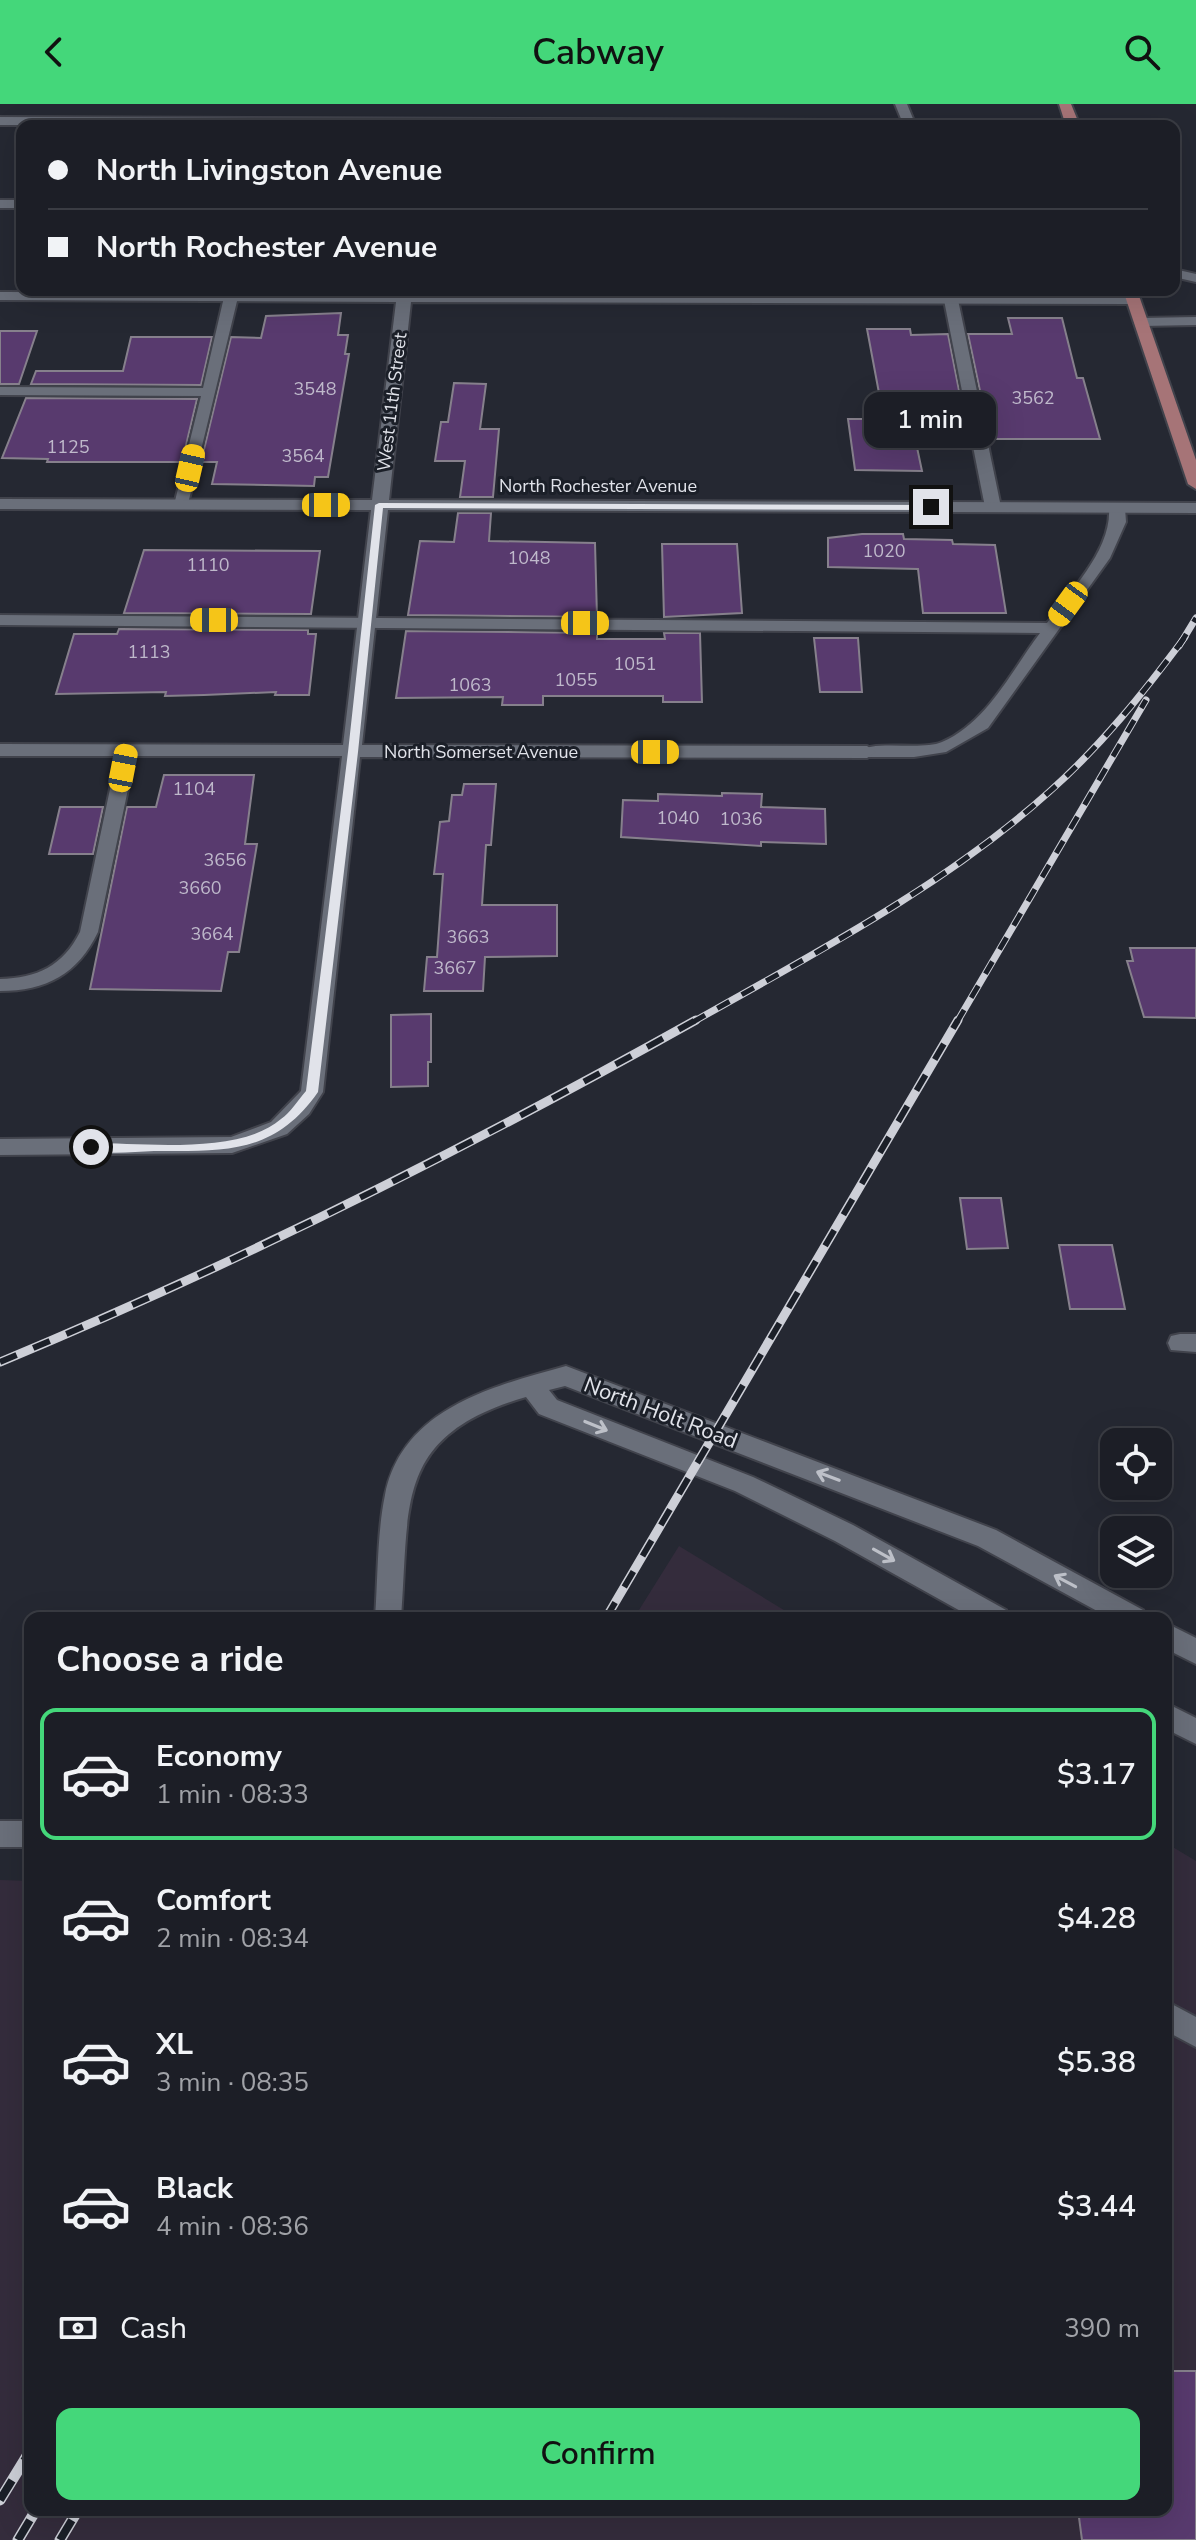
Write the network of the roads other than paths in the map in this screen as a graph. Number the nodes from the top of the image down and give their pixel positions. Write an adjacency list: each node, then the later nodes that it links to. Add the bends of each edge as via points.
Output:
1 (0, 296): 6 (street)
2 (289, 296): 6 (street)
3 (404, 296): 14 (street, West 11th Street)
4 (950, 296): 15 (lane)
5 (1132, 296): 8 (main road)
6 (231, 297): 10 (lane)
7 (1196, 321): 8 (lane)
8 (1141, 322): 11 (main road)
9 (0, 391): 10 (lane)
10 (209, 392): 13 (lane)
11 (1196, 484)
12 (0, 504): 13 (street, North Rochester Avenue)
13 (182, 505): 14 (street, North Rochester Avenue)
14 (379, 505): 15 (street, North Rochester Avenue); 19 (street, West 11th Street)
15 (993, 507): 16 (street, North Rochester Avenue)
16 (1117, 508): 17 (street, North Rochester Avenue); 20 (lane, via 1118,522 1102,558)
17 (1196, 508)
18 (0, 620): 19 (lane)
19 (367, 620): 20 (lane); 23 (street, West 11th Street)
20 (1051, 628): 24 (lane, via 982,724 946,747)
21 (0, 750): 22 (street, North Somerset Avenue)
22 (127, 751): 23 (street, North Somerset Avenue); 25 (lane, via 81,953 40,981)
23 (353, 752): 24 (street, North Somerset Avenue); 26 (street, West 11th Street, via 312,1092 285,1124 252,1140 212,1147)
24 (867, 752)
25 (0, 985)
26 (0, 1147)
27 (532, 1386): 28 (street, via 467,1409 428,1435 414,1453 398,1493); 29 (street, North Holt Road, one-way to 29, via 548,1407 744,1484); 30 (street, North Holt Road, one-way to 27, via 987,1538 716,1432 566,1376)
28 (388, 1612)
29 (986, 1612)
30 (1123, 1612)
31 (1172, 1638): 32 (street)
32 (1196, 1652)
33 (1172, 1718): 34 (street)
34 (1196, 1732)
35 (0, 1834): 36 (street)
36 (24, 1834)
37 (1172, 2019): 38 (lane)
38 (1196, 2033)

